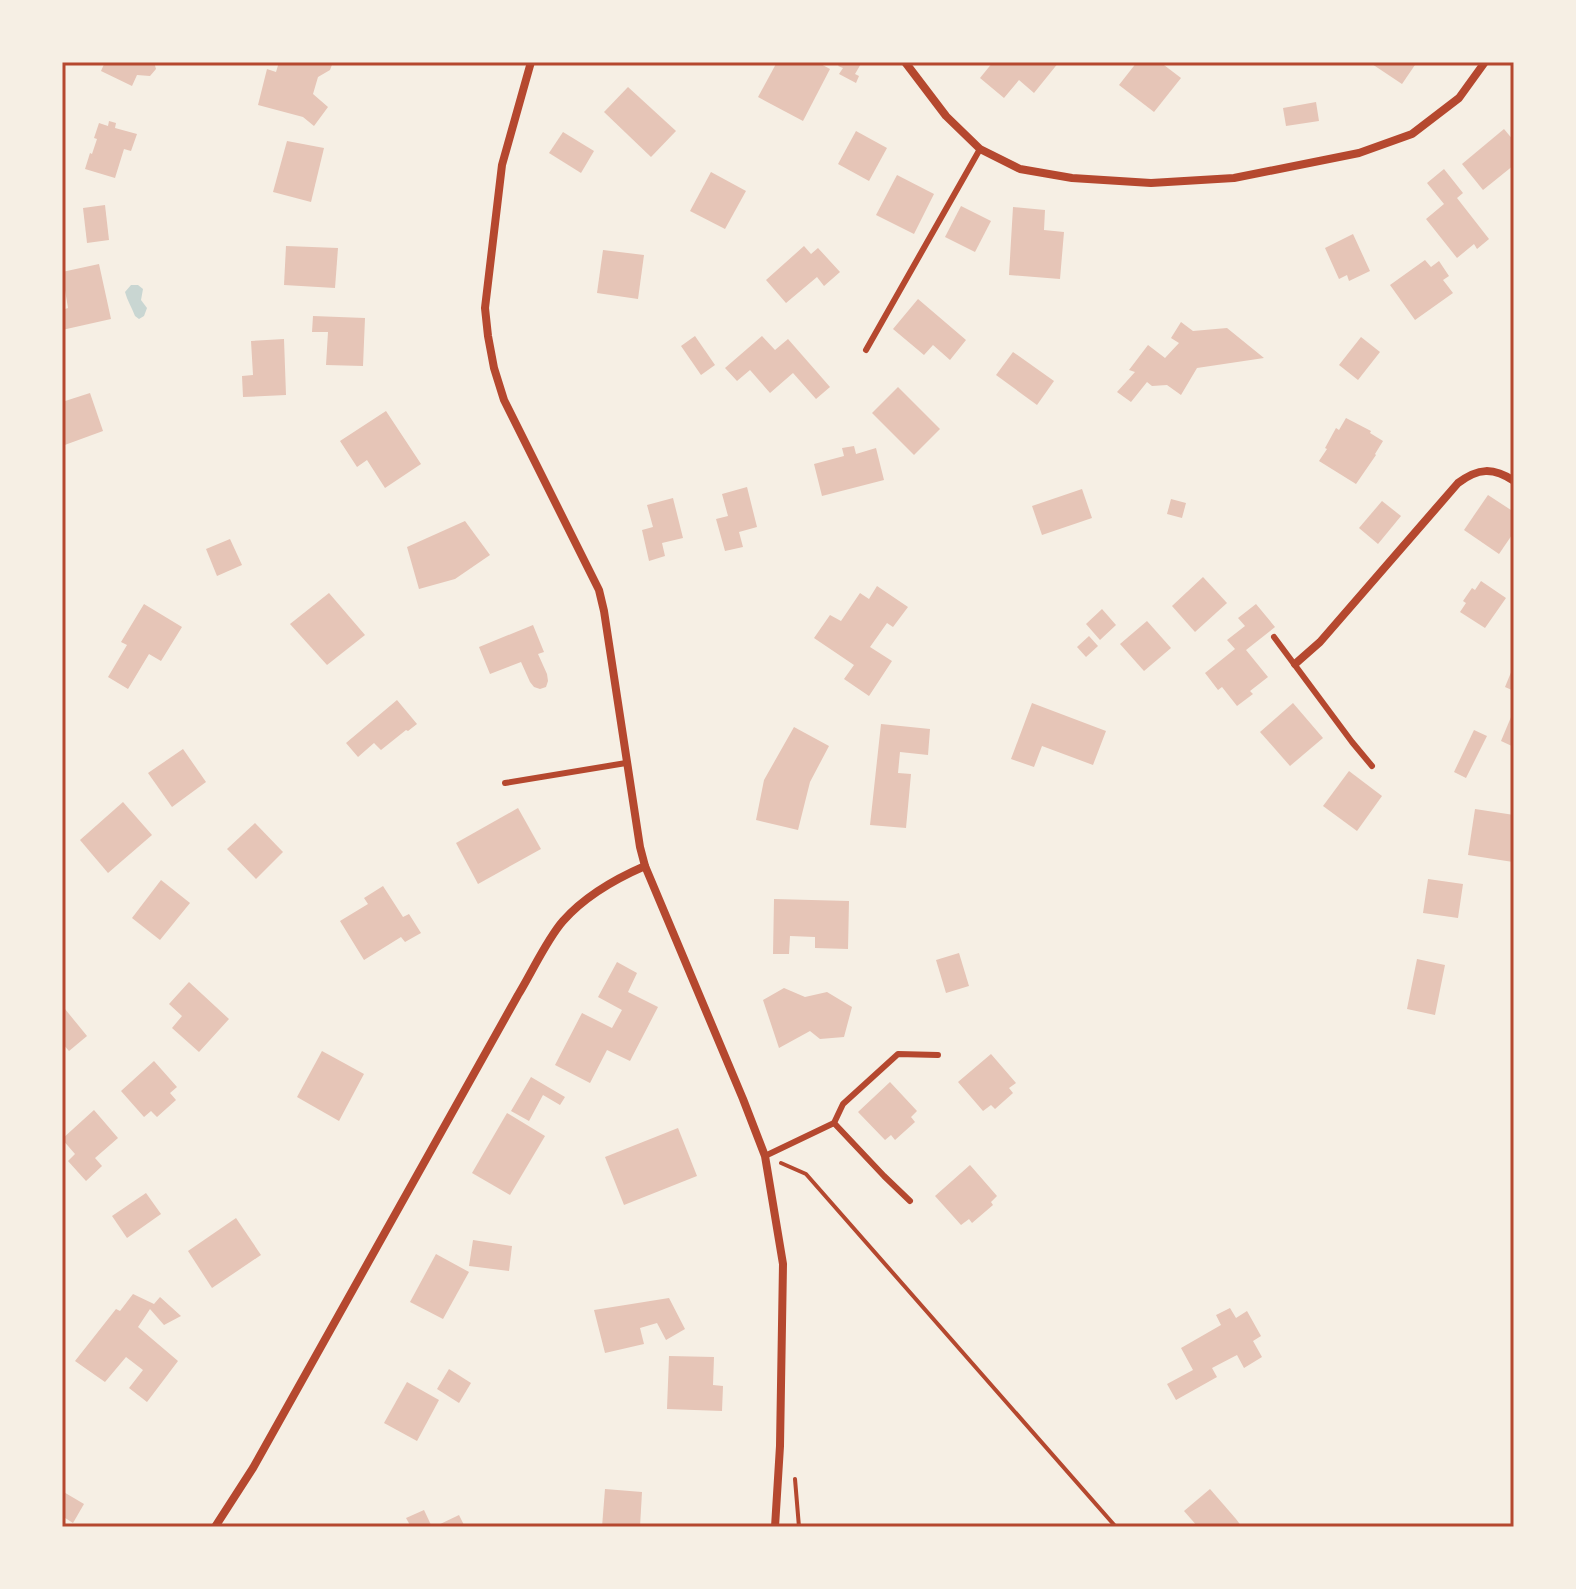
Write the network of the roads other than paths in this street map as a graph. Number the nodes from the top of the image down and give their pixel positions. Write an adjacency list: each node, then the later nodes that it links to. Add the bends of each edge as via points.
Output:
1 (531, 62): 9 (street, via 502,165 485,308 488,336 504,400 599,590)
2 (905, 62): 4 (street, via 946,116)
3 (1485, 62): 4 (street, via 1459,98 1412,134 1359,153 1234,178 1151,183 1072,178 1020,169)
4 (980, 149): 5 (lane)
5 (866, 350)
6 (1514, 481): 8 (street, via 1487,470 1458,483)
7 (1274, 637): 8 (lane)
8 (1295, 664): 10 (lane)
9 (626, 763): 11 (lane); 12 (street)
10 (1372, 766)
11 (505, 783)
12 (645, 866): 15 (street); 17 (street, via 604,887 561,923)
13 (938, 1055): 14 (lane, via 898,1054 843,1104)
14 (834, 1123): 15 (lane); 16 (lane)
15 (765, 1156): 18 (street, via 783,1264)
16 (910, 1201)
17 (215, 1527)
18 (775, 1527)

